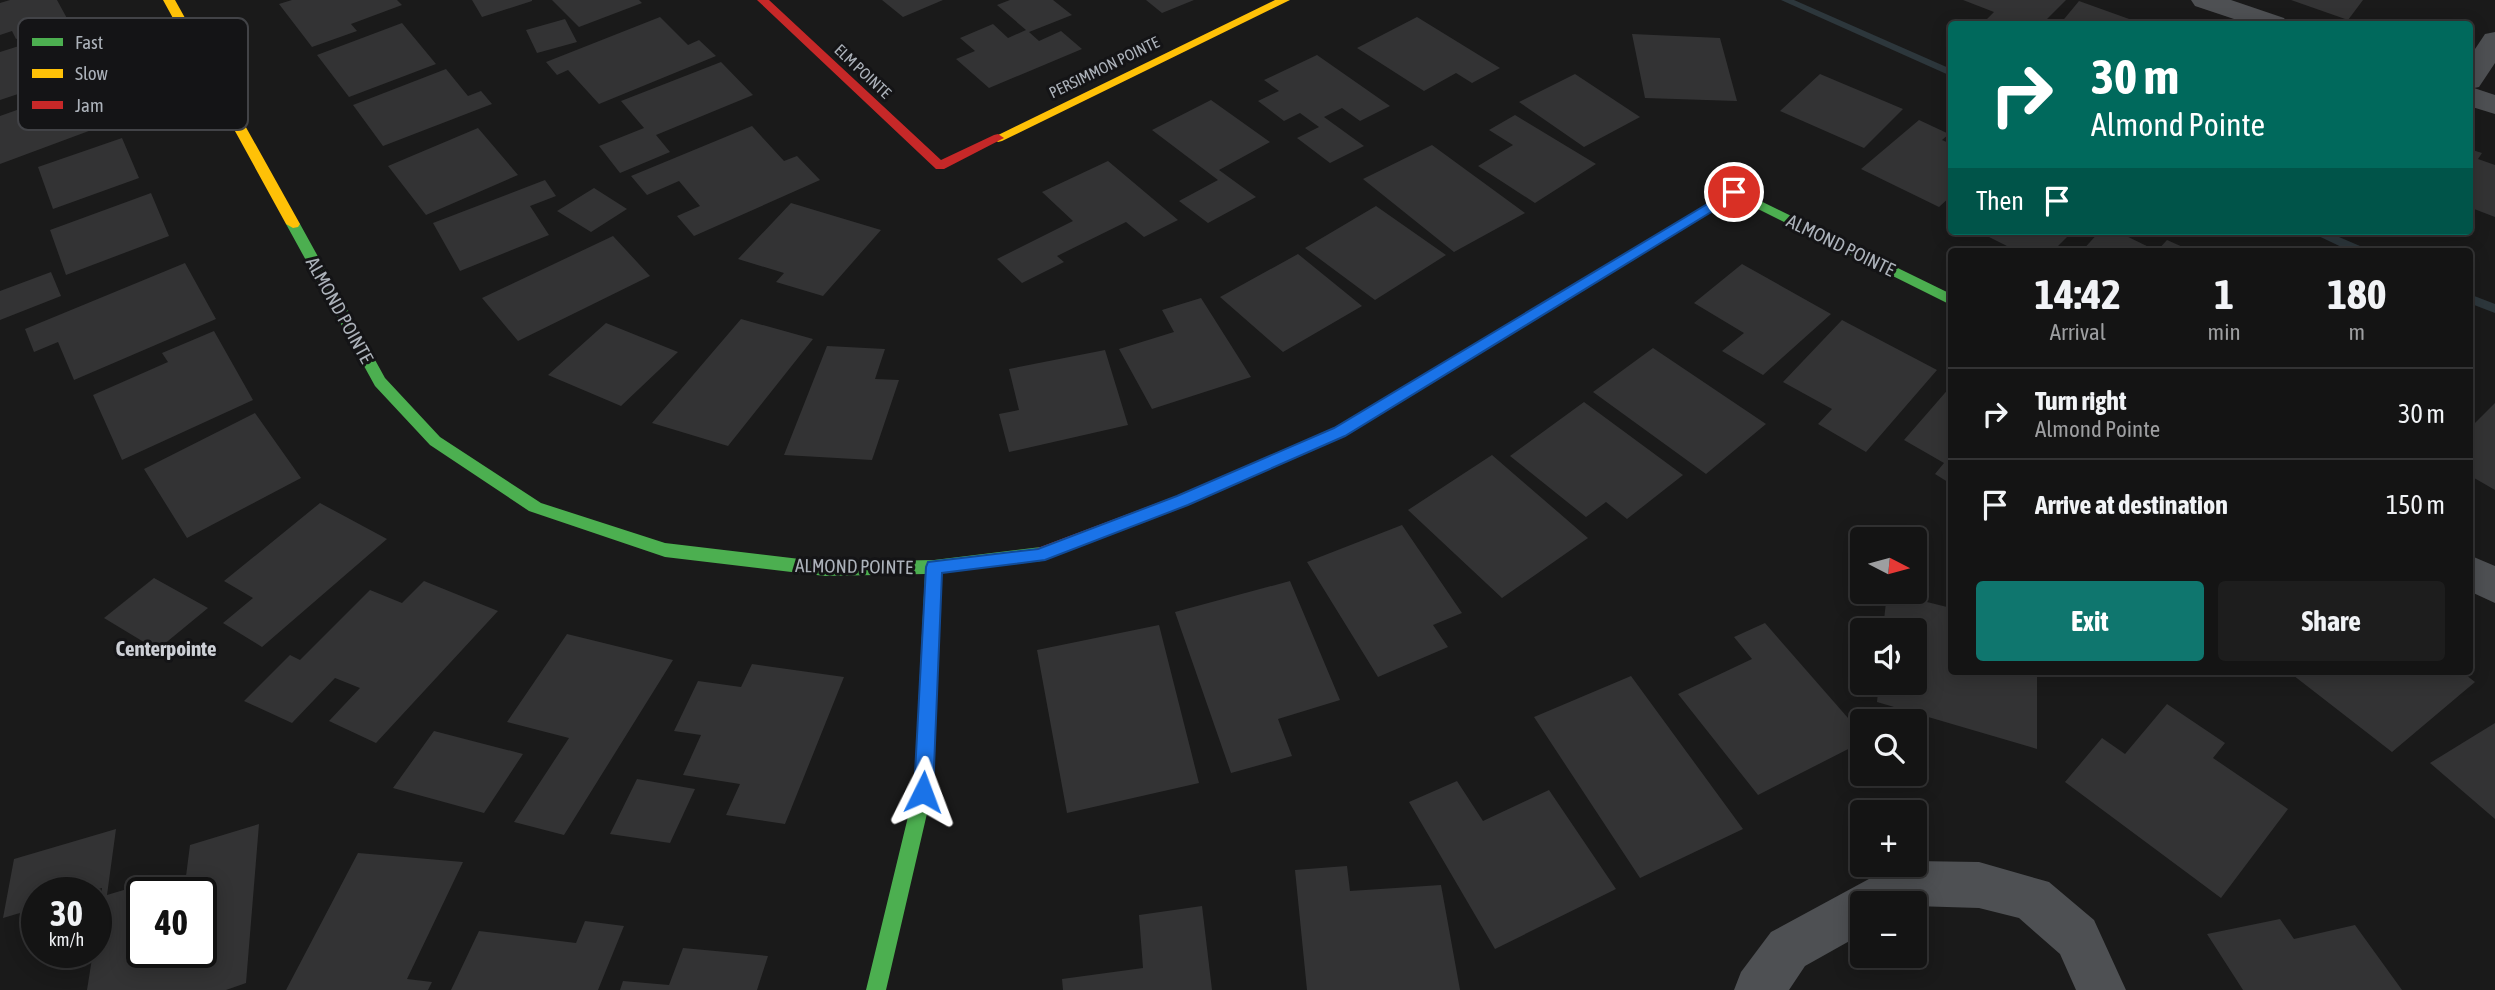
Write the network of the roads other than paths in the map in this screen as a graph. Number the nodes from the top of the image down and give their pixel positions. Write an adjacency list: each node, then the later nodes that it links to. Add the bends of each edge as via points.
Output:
1 (169, 0): 5 (street, ALMOND POINTE)
2 (763, 0): 12 (street, ELM POINTE)
3 (1284, 0): 12 (street, PERSIMMON POINTE)
4 (2205, 0): 6 (street)
5 (179, 18)
6 (2265, 21)
7 (2495, 40): 8 (street)
8 (2473, 74)
9 (2473, 97): 10 (street)
10 (2495, 105)
11 (241, 130): 14 (street, ALMOND POINTE, via 380,382 435,441 535,508 665,550 825,569)
12 (940, 166)
13 (1948, 299): 14 (street, ALMOND POINTE, via 1734,192 1339,432 1039,555)
14 (934, 567): 19 (street, via 923,792)
15 (2473, 573): 16 (street)
16 (2495, 586)
17 (1894, 891): 21 (street, via 1908,883 1979,885 2032,898 2077,937)
18 (1850, 915): 20 (street, via 1788,949)
19 (876, 990)
20 (1759, 990)
21 (2101, 990)

